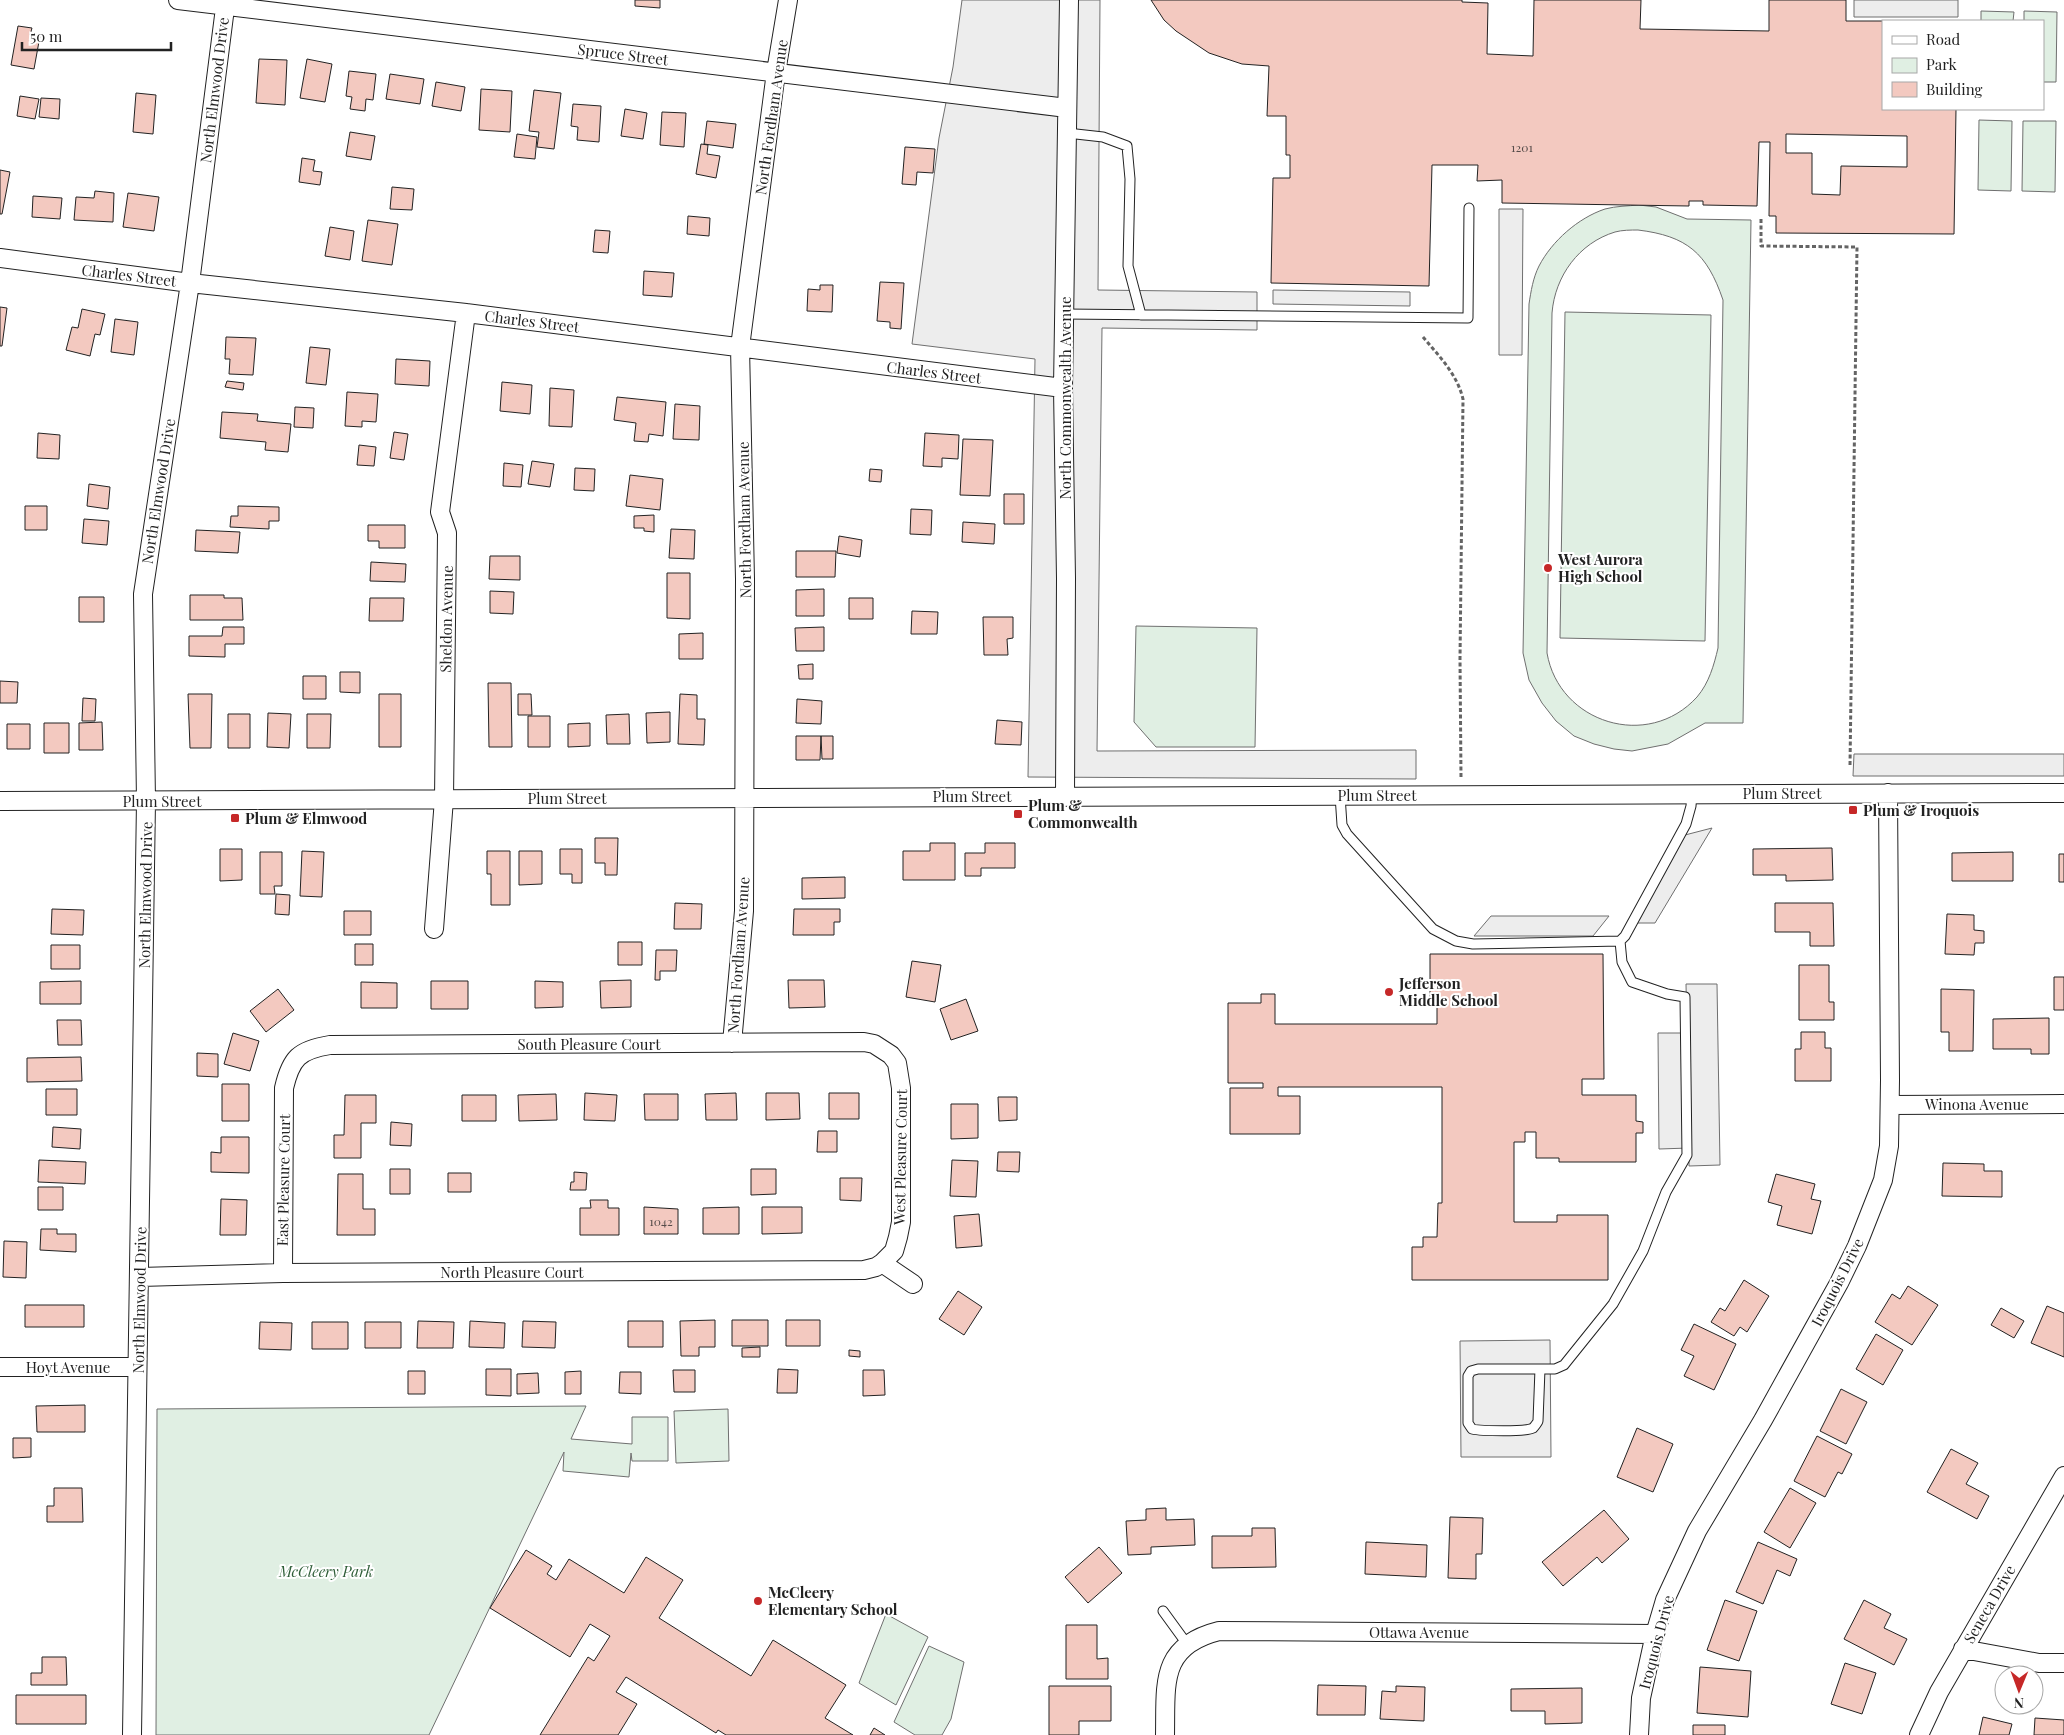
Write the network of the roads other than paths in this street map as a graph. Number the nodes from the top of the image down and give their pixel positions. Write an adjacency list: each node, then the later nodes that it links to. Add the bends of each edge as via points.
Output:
1 (178, 0): 4 (street, Spruce Street)
2 (788, 0): 5 (street, North Fordham Avenue)
3 (1069, 0): 6 (street, North Commonwealth Avenue)
4 (226, 3): 5 (street, Spruce Street); 10 (street, North Elmwood Drive)
5 (776, 72): 6 (street, Spruce Street); 14 (street, North Fordham Avenue)
6 (1067, 108): 7 (street, North Commonwealth Avenue)
7 (1067, 134): 12 (street, North Commonwealth Avenue); 13 (lane, via 1103,137 1127,146 1130,179 1128,266)
8 (1469, 208): 13 (lane, via 1468,318)
9 (0, 258): 10 (street, Charles Street)
10 (190, 283): 11 (street, Charles Street); 23 (street, North Elmwood Drive, via 143,594)
11 (466, 313): 14 (street, Charles Street); 22 (street, Sheldon Avenue, via 440,512 447,533)
12 (1064, 314): 13 (lane); 15 (street, North Commonwealth Avenue)
13 (1141, 315)
14 (740, 348): 15 (street, Charles Street); 21 (street, North Fordham Avenue, via 746,579)
15 (1063, 388): 20 (street, North Commonwealth Avenue)
16 (1888, 793): 17 (street, Plum Street); 18 (street, Plum Street); 31 (street, Iroquois Drive)
17 (2064, 793)
18 (1692, 794): 19 (street, Plum Street); 26 (lane, via 1686,824 1626,936)
19 (1340, 795): 20 (street, Plum Street); 26 (lane, via 1342,825 1347,834 1433,929 1456,941 1473,944)
20 (1065, 796): 21 (street, Plum Street)
21 (745, 798): 22 (street, Plum Street); 27 (street, North Fordham Avenue, via 744,911)
22 (444, 799): 23 (street, Plum Street); 25 (street, Sheldon Avenue)
23 (146, 801): 24 (street, Plum Street); 34 (street, North Elmwood Drive)
24 (0, 802)
25 (434, 929)
26 (1620, 941): 38 (lane, via 1622,962 1632,982 1685,997 1687,1155 1666,1192 1644,1250 1613,1304 1564,1365)
27 (732, 1043): 28 (street, South Pleasure Court, via 869,1043 892,1055); 29 (street, South Pleasure Court, via 330,1045 312,1048 296,1057 288,1070)
28 (900, 1076): 32 (street, West Pleasure Court, via 901,1222 894,1251)
29 (284, 1088): 33 (street, East Pleasure Court)
30 (2064, 1104): 31 (street, Winona Avenue)
31 (1890, 1105): 41 (street, Iroquois Drive, via 1889,1146 1883,1180 1857,1246 1763,1420 1696,1531 1665,1600)
32 (882, 1263): 33 (street, North Pleasure Court, via 864,1270); 35 (street)
33 (282, 1273): 34 (street, North Pleasure Court)
34 (140, 1277): 37 (street, North Elmwood Drive)
35 (913, 1284)
36 (0, 1367): 37 (street, Hoyt Avenue)
37 (137, 1367): 45 (street, North Elmwood Drive)
38 (1540, 1370): 38 (lane, via 1471,1371 1468,1376 1468,1422 1472,1429 1534,1428 1538,1421)
39 (2064, 1476): 43 (street, Seneca Drive)
40 (1163, 1611): 42 (lane)
41 (1655, 1634): 42 (street, Ottawa Avenue, via 1219,1631); 47 (street, Iroquois Drive, via 1641,1698)
42 (1187, 1644): 46 (street, via 1174,1658 1166,1678)
43 (1964, 1648): 44 (street, via 2039,1663); 48 (street, Seneca Drive)
44 (2064, 1663)
45 (132, 1735)
46 (1165, 1735)
47 (1639, 1735)
48 (1919, 1735)

